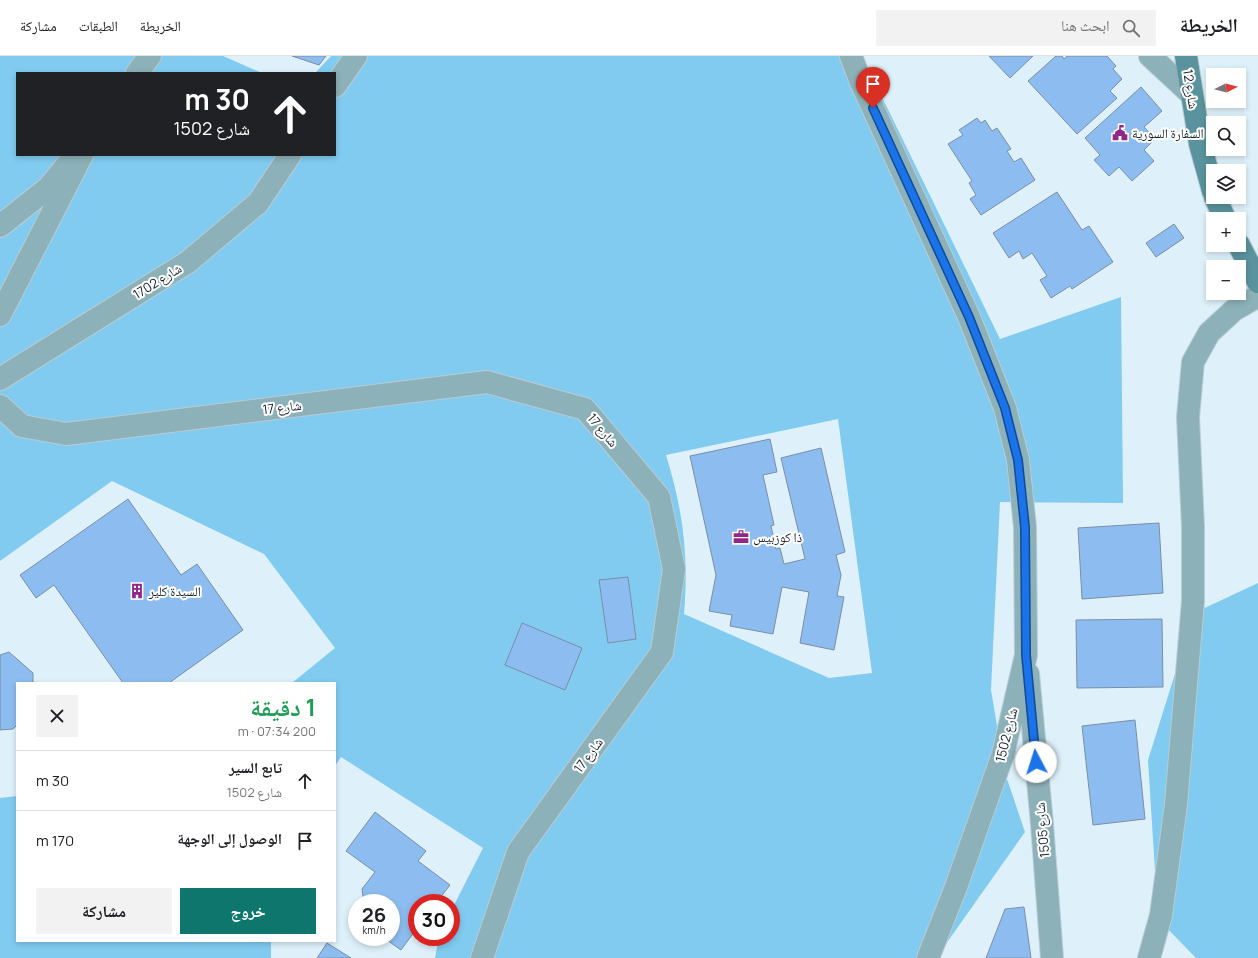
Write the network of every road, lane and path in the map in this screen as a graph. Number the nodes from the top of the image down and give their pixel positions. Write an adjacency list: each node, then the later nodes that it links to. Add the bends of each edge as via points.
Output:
1 (150, 56): 6 (street)
2 (356, 56): 7 (street)
3 (851, 56): 20 (street, شارع 1502, via 969,317 1005,408 1018,460 1025,527)
4 (1150, 56): 8 (street)
5 (1186, 56): 8 (main road, شارع 12)
6 (138, 72)
7 (336, 85)
8 (1192, 95): 12 (main road, شارع 12)
9 (75, 156): 13 (street, via 48,188)
10 (81, 156): 17 (street)
11 (289, 156): 18 (street, شارع 1702, via 258,203 188,262)
12 (1206, 166)
13 (0, 226)
14 (1242, 252): 15 (main road)
15 (1258, 282)
16 (1258, 296): 24 (street, via 1234,310 1209,333 1193,362 1188,417 1193,527 1193,601 1176,804 1160,915)
17 (0, 315)
18 (0, 379)
19 (0, 406): 21 (street, شارع 17, via 22,426 66,434 487,382 585,409 658,496 674,569 662,652 518,852)
20 (1026, 655): 22 (street, شارع 1502, via 1003,754); 23 (street, شارع 1505)
21 (482, 958)
22 (928, 958)
23 (1052, 958)
24 (1149, 958)

